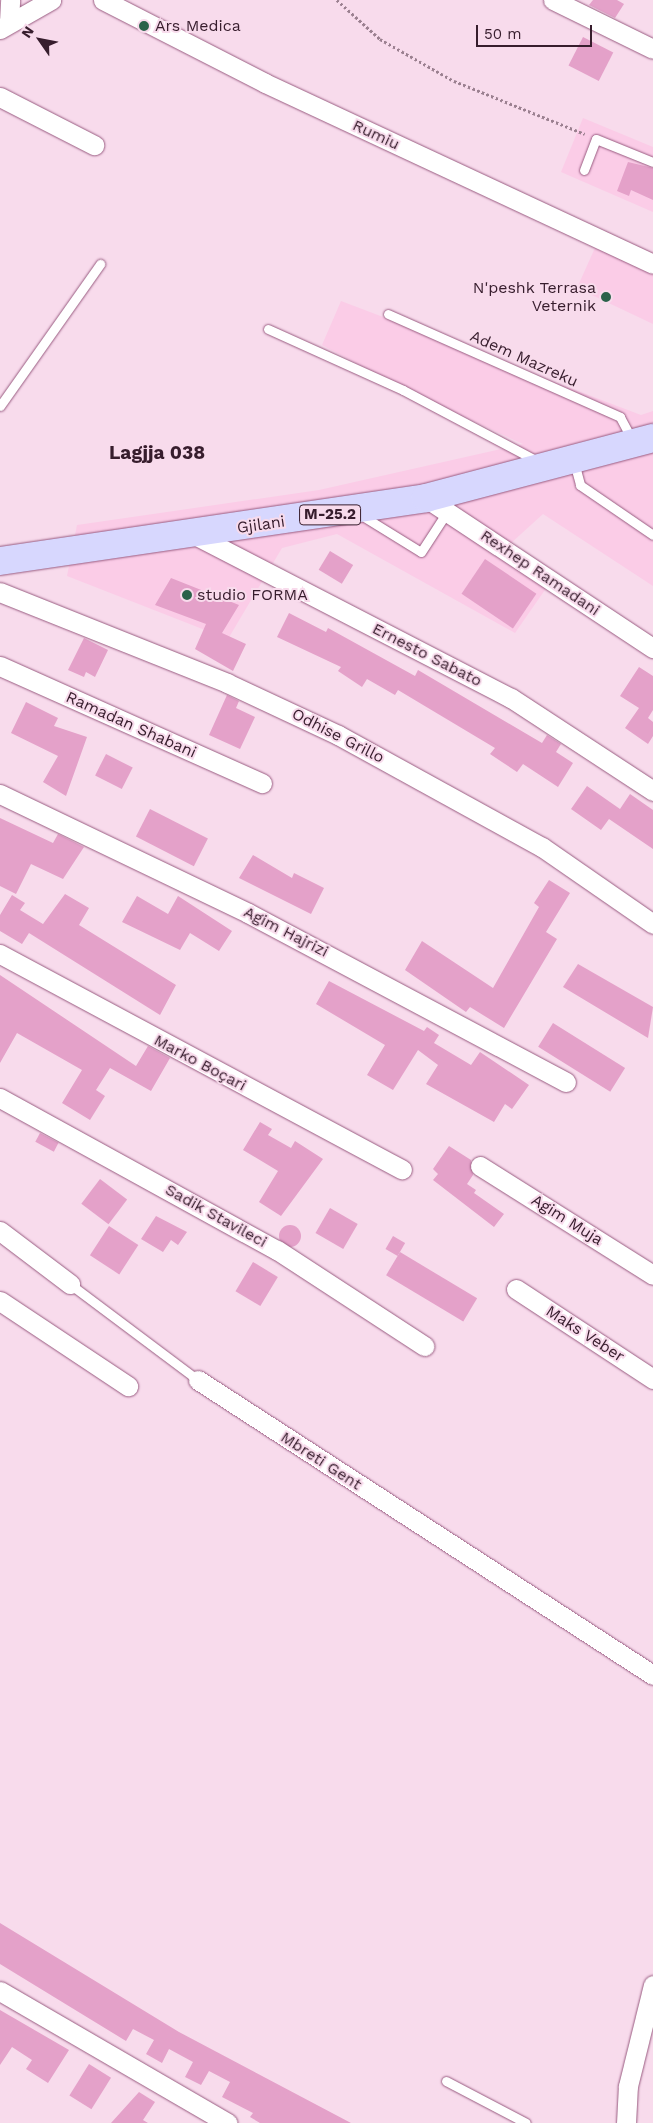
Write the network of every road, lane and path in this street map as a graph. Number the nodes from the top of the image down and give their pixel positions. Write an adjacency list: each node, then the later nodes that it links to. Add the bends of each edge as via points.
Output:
1 (10, 0): 6 (street)
2 (51, 0): 6 (street)
3 (103, 0): 14 (street, Rumiu, via 256,79)
4 (337, 0): 9 (path, via 380,39 454,81)
5 (553, 0): 7 (street)
6 (4, 25)
7 (653, 49)
8 (0, 97): 10 (street)
9 (596, 139): 11 (lane); 12 (lane)
10 (94, 145)
11 (653, 162)
12 (584, 170)
13 (100, 264): 17 (lane)
14 (653, 264)
15 (388, 314): 18 (lane, Adem Mazreku, via 620,417)
16 (268, 329): 19 (lane)
17 (0, 406)
18 (645, 444): 19 (main road, Gjilani / M-25.2)
19 (562, 465): 20 (main road, Gjilani / M-25.2); 23 (lane, via 580,485)
20 (437, 505): 21 (main road, Gjilani / M-25.2); 21 (lane, via 422,552); 26 (street, Rexhep Ramadani)
21 (354, 511): 22 (main road, Gjilani / M-25.2)
22 (193, 534): 24 (main road, Gjilani / M-25.2); 29 (street, Ernesto Sabato, via 511,698)
23 (653, 535)
24 (0, 561)
25 (0, 592): 31 (street, Odhise Grillo, via 227,683 338,735 542,847)
26 (653, 648)
27 (0, 666): 28 (street, Ramadan Shabani)
28 (262, 783)
29 (653, 791)
30 (0, 794): 33 (street, Agim Hajrizi, via 316,948)
31 (653, 924)
32 (0, 954): 36 (street, Marko Boçari)
33 (566, 1082)
34 (0, 1098): 42 (street, Sadik Stavileci, via 277,1250)
35 (480, 1166): 38 (street, Agim Muja)
36 (402, 1170)
37 (0, 1231): 39 (street, Mbreti Gent)
38 (653, 1275)
39 (70, 1284): 44 (lane, Mbreti Gent)
40 (516, 1289): 43 (street, Maks Veber)
41 (0, 1301): 45 (street)
42 (424, 1346)
43 (653, 1379)
44 (198, 1380): 46 (street, Mbreti Gent)
45 (128, 1386)
46 (653, 1675)
47 (653, 1985): 52 (street, via 628,2086)
48 (0, 1991): 50 (street)
49 (446, 2080): 51 (lane)
50 (228, 2123)
51 (526, 2123)
52 (626, 2123)

